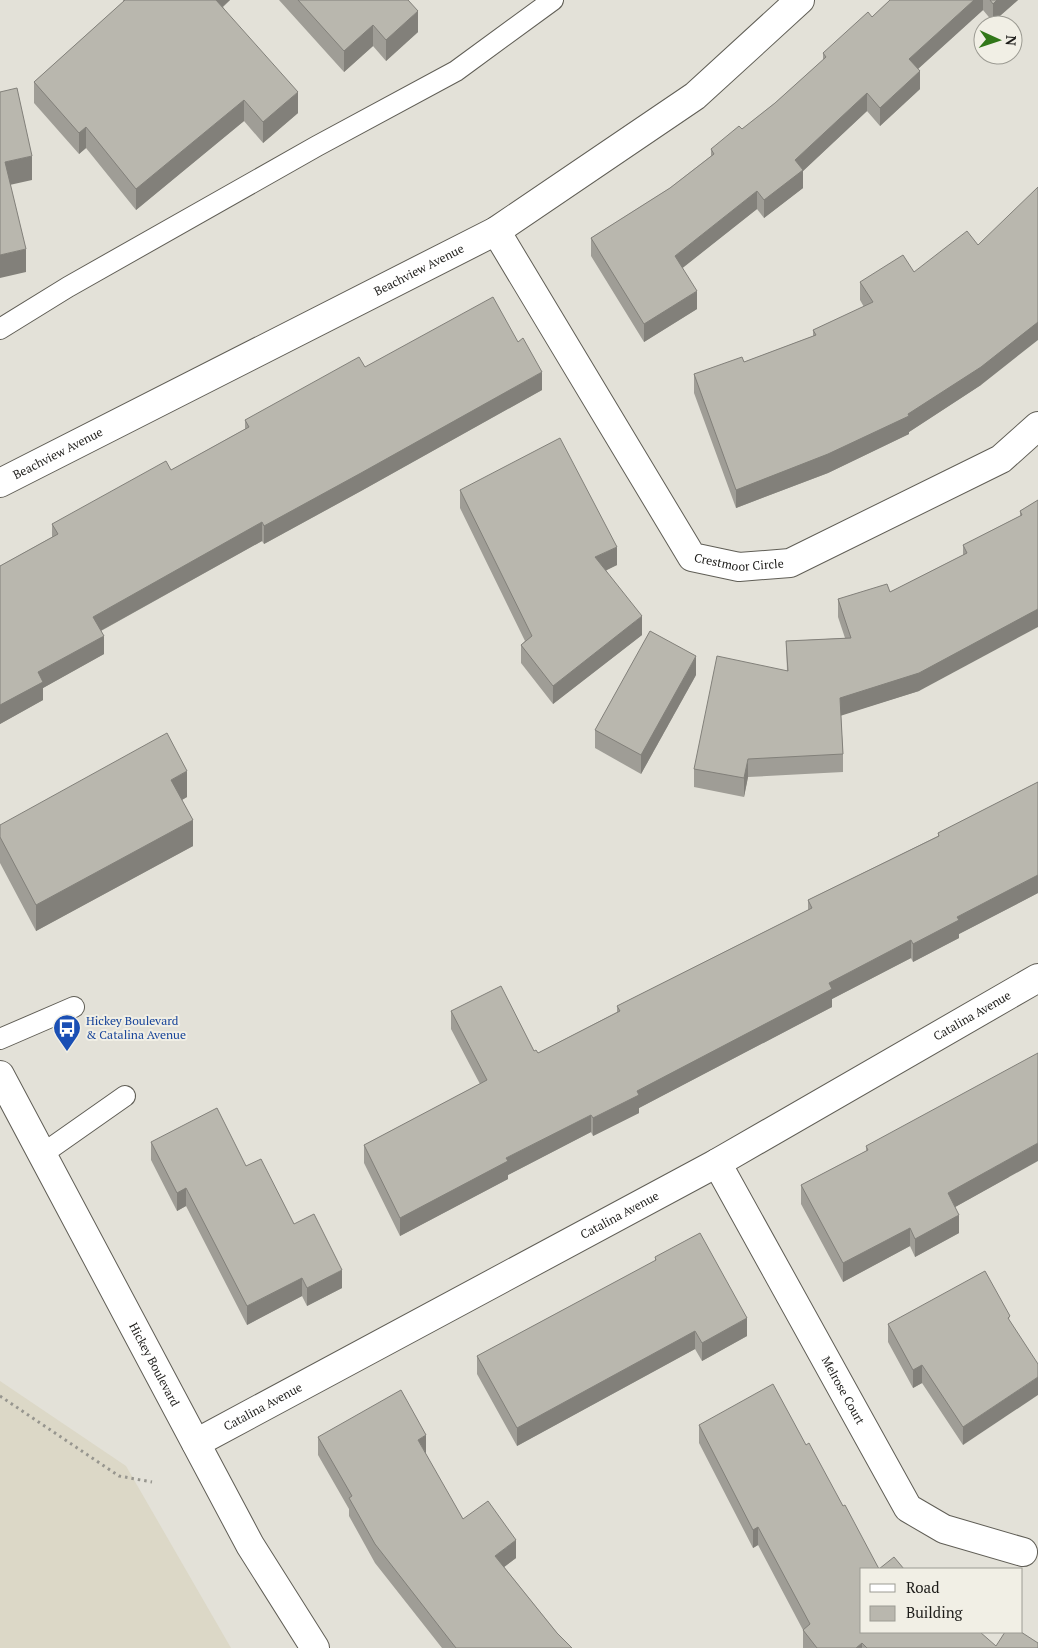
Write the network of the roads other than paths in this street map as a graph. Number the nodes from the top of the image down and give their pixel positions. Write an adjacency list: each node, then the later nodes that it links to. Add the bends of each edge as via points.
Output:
1 (553, 0): 4 (lane, via 456,71 68,286)
2 (800, 0): 3 (street, Beachview Avenue, via 695,96)
3 (496, 231): 5 (street, Crestmoor Circle, via 692,557 739,568 790,563 1001,459); 6 (street, Beachview Avenue)
4 (0, 329)
5 (1038, 426)
6 (0, 483)
7 (1038, 978): 13 (street, Catalina Avenue)
8 (74, 1007): 9 (lane)
9 (0, 1039)
10 (0, 1075): 12 (street, Hickey Boulevard)
11 (125, 1096): 12 (lane)
12 (42, 1155): 14 (street, Hickey Boulevard)
13 (717, 1163): 14 (street, Catalina Avenue); 15 (street, Melrose Court, via 908,1508 944,1529)
14 (196, 1442): 16 (street, Hickey Boulevard, via 250,1545)
15 (1024, 1552)
16 (315, 1648)

